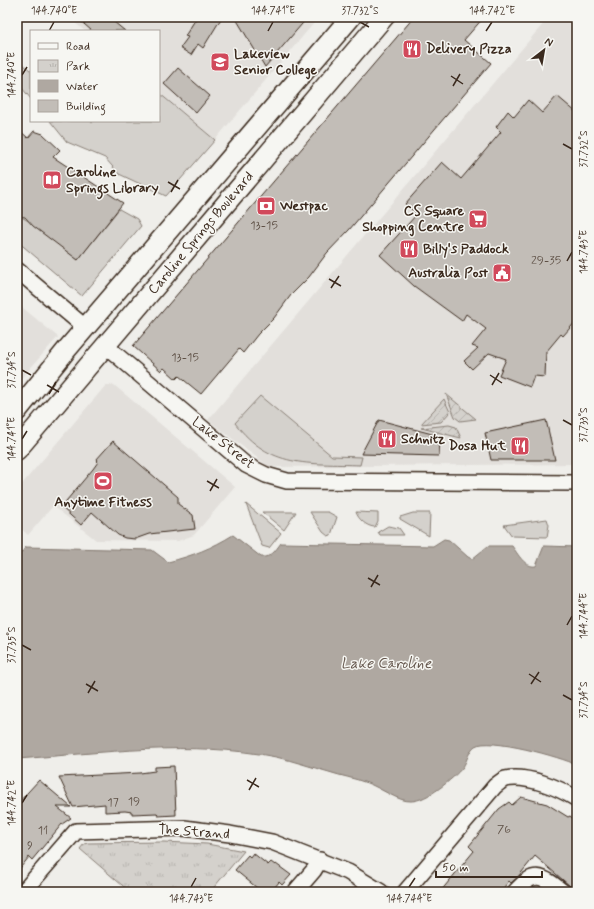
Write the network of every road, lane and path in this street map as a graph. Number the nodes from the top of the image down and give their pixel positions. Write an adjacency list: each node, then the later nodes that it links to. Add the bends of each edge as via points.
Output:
1 (351, 17): 4 (main road, Caroline Springs Boulevard)
2 (384, 17): 5 (main road, Caroline Springs Boulevard)
3 (17, 270): 4 (street, Lake Street)
4 (86, 328): 5 (main road, Lake Street); 6 (main road, Caroline Springs Boulevard)
5 (106, 346): 7 (main road, Caroline Springs Boulevard); 8 (street, Lake Street, via 246,465 266,475 287,481)
6 (17, 411)
7 (17, 450)
8 (577, 483)
9 (577, 799): 14 (street, via 561,789 540,783 515,778 504,779 495,786)
10 (320, 860): 11 (street, The Strand, via 272,842 184,828 76,831); 12 (street); 13 (street, The Strand, via 348,872)
11 (24, 892)
12 (295, 892)
13 (381, 892)
14 (406, 892)
15 (515, 892): 16 (street, via 524,882 539,876)
16 (562, 892)

